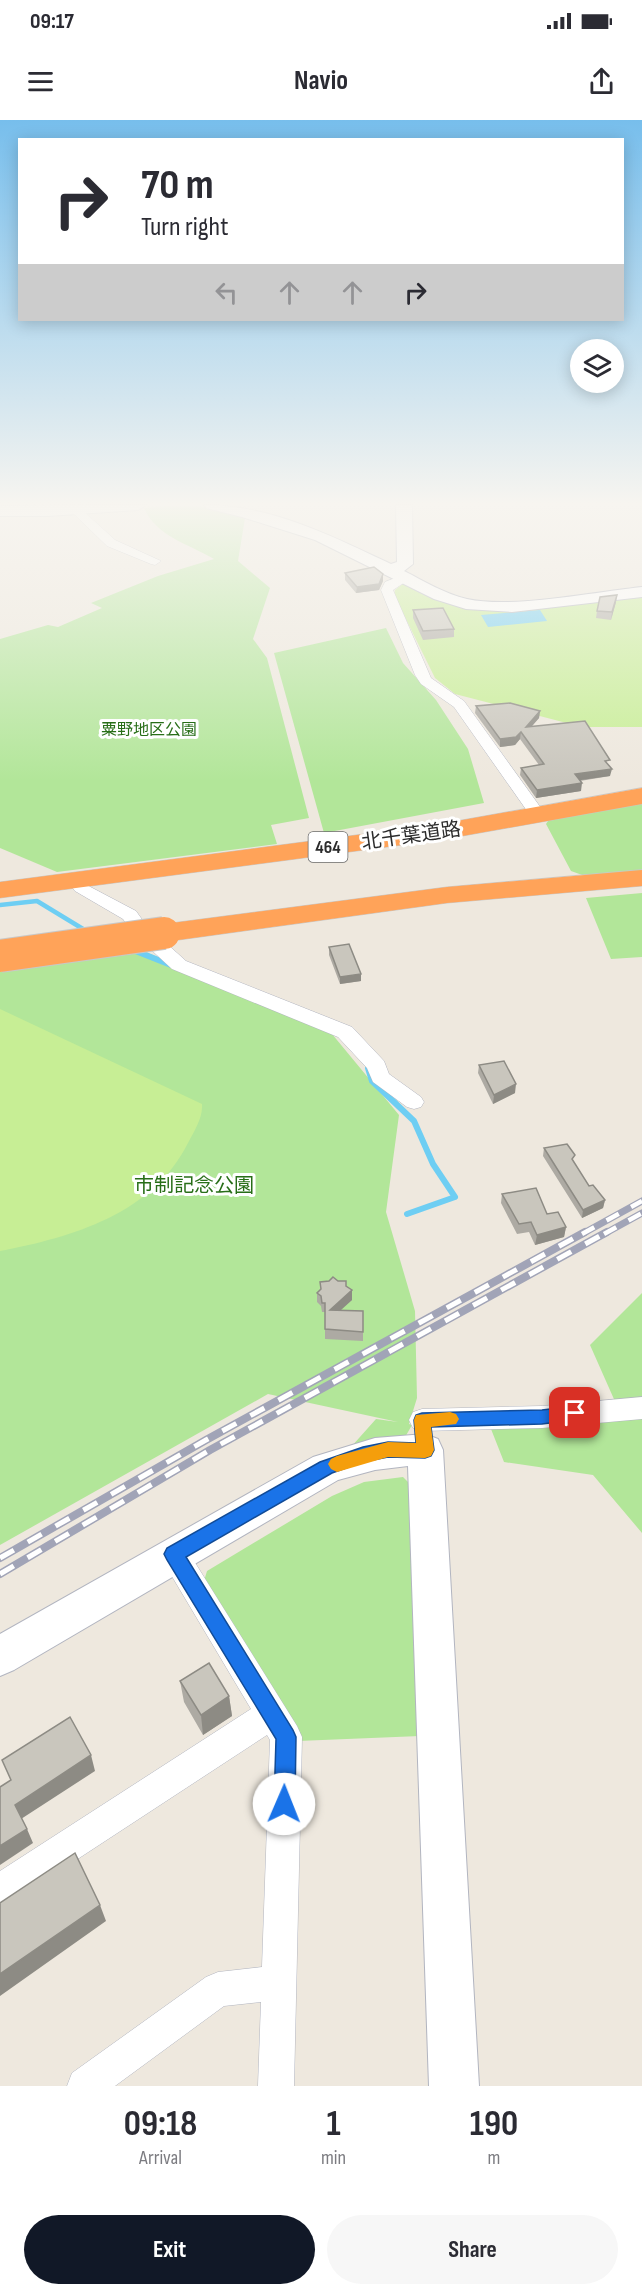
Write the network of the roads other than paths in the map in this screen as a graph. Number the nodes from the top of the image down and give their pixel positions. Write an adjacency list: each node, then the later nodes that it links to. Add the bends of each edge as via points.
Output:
1 (390, 597): 5 (street, via 426,681 459,704)
2 (447, 597): 3 (street, via 495,607)
3 (595, 597)
4 (642, 796): 5 (highway, 北千葉道路 / 464)
5 (537, 815): 8 (highway, 北千葉道路 / 464, via 440,832)
6 (642, 878): 9 (highway, bridge, via 447,895)
7 (81, 887): 10 (street, via 130,915 139,929 179,965 345,1032 377,1066 380,1077)
8 (0, 890)
9 (0, 956)
10 (414, 1102)
11 (642, 1408): 12 (street)
12 (423, 1426): 13 (street, via 388,1450 326,1468); 20 (street)
13 (174, 1554): 14 (street); 15 (street)
14 (0, 1656)
15 (271, 1714): 16 (street); 17 (street, via 286,1737)
16 (0, 1890)
17 (280, 1982): 18 (street, via 218,1989); 19 (street)
18 (84, 2086)
19 (276, 2086)
20 (454, 2086)

